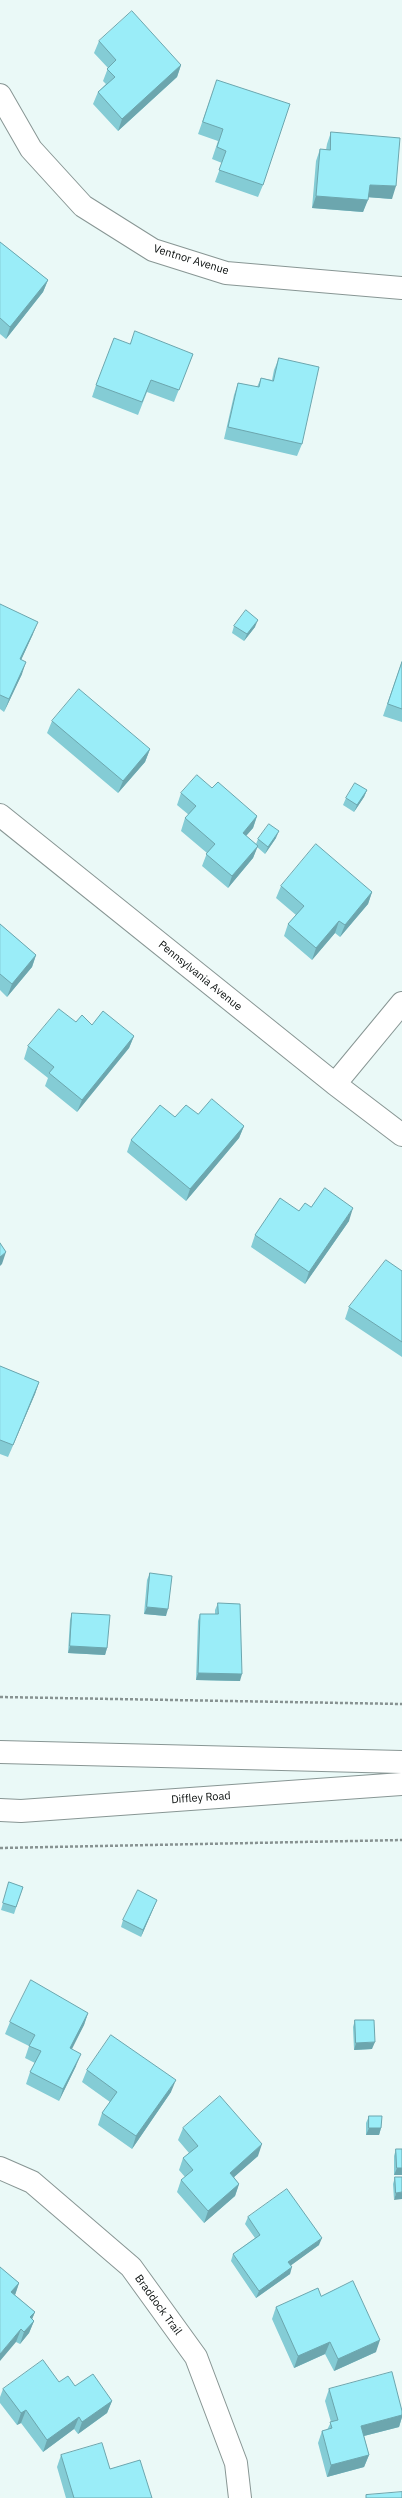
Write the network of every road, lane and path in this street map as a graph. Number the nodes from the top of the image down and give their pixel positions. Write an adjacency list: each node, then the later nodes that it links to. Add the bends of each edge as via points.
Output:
1 (0, 95): 2 (street, Ventnor Avenue, via 31,149 83,206 153,250 226,273)
2 (402, 288)
3 (0, 815): 5 (street, Pennsylvania Avenue)
4 (402, 1003): 5 (street)
5 (335, 1084): 6 (street, Pennsylvania Avenue)
6 (402, 1135)
7 (0, 1698): 8 (path)
8 (402, 1704)
9 (0, 1752): 10 (street)
10 (402, 1762)
11 (402, 1784): 12 (street, Diffley Road, via 21,1811)
12 (0, 1810)
13 (402, 1840): 14 (path)
14 (0, 1848)
15 (0, 2168): 16 (street, Braddock Trail, via 32,2182 135,2273 196,2357 236,2463)
16 (240, 2498)

